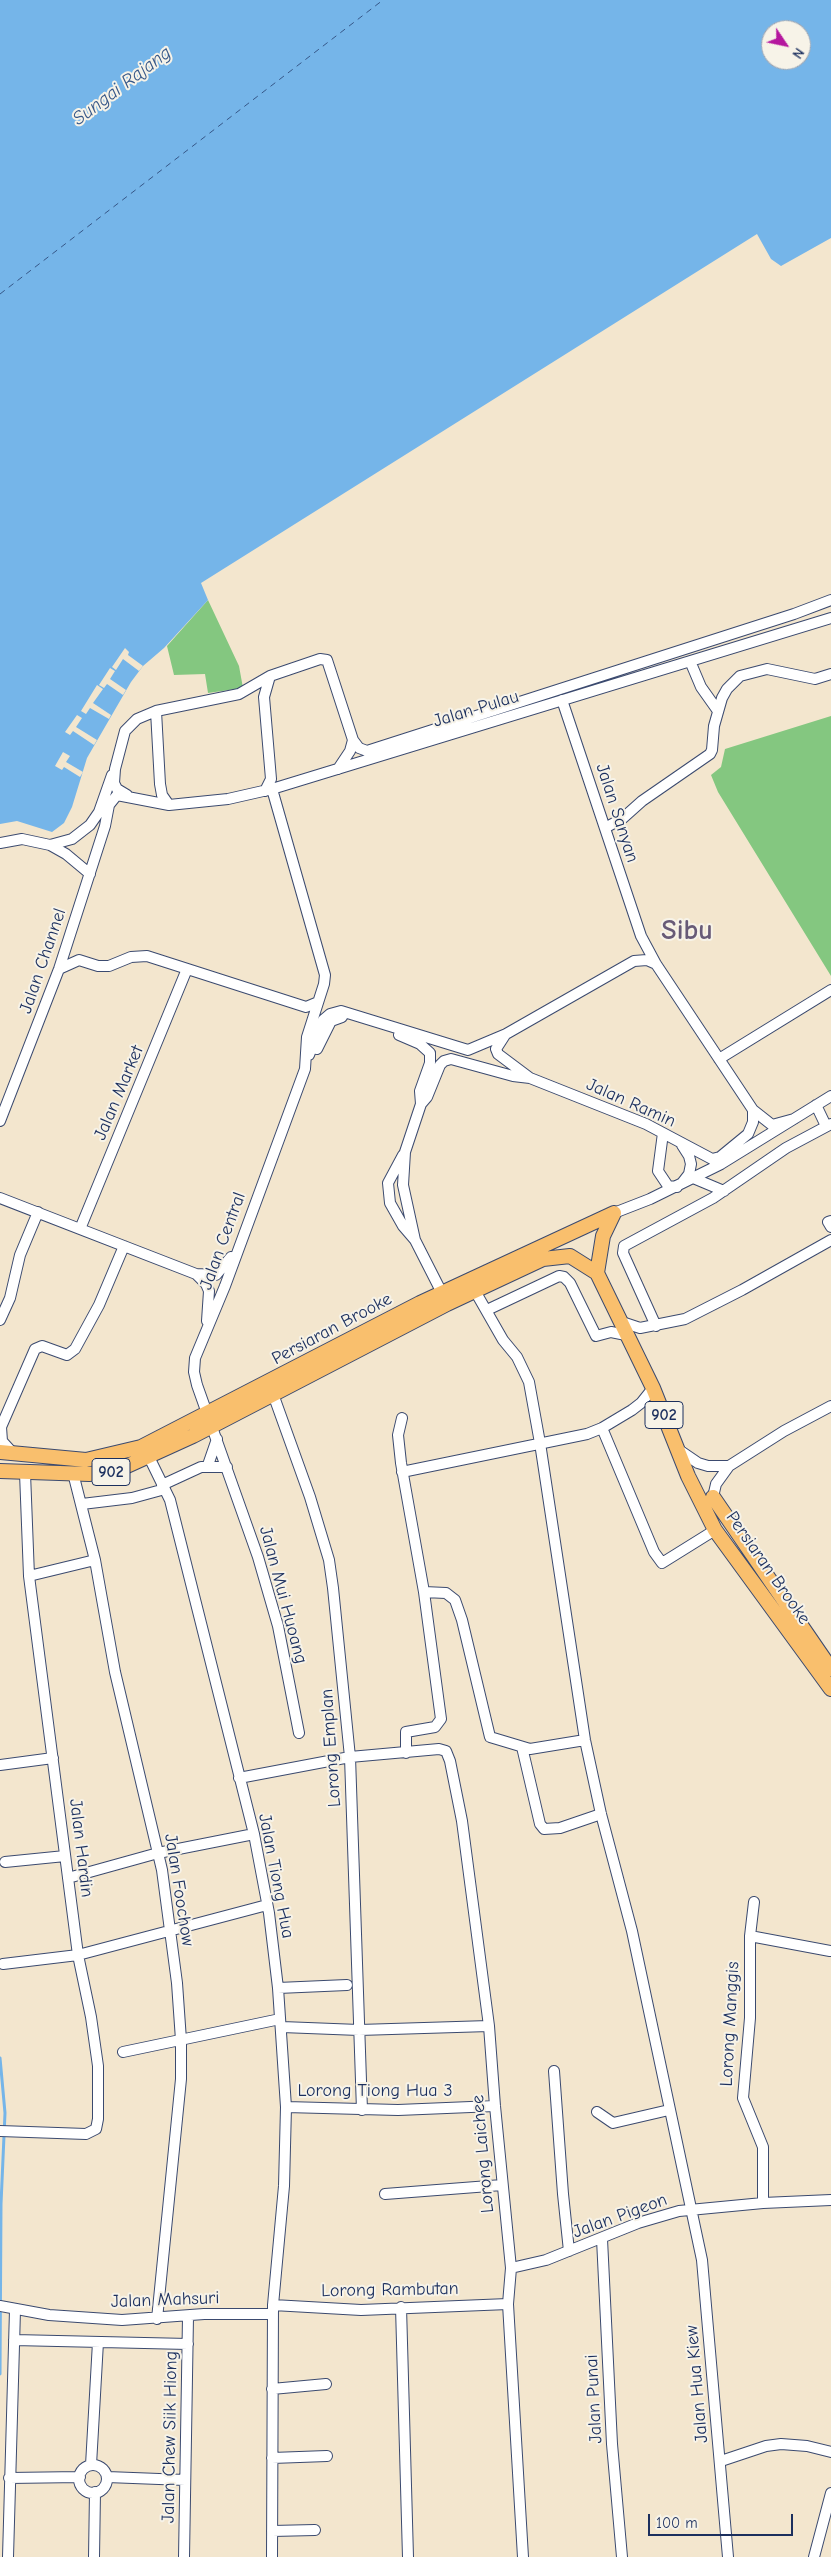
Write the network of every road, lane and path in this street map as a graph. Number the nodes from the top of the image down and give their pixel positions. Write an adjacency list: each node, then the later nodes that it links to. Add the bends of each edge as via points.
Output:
1 (831, 600): 11 (street, Jalan Pulau, via 376,748 363,750)
2 (831, 618): 3 (street, Jalan Pulau)
3 (690, 661): 8 (street, Jalan Pulau); 10 (street, via 701,687)
4 (831, 674): 10 (street, via 816,679 767,670 746,673 727,688)
5 (270, 676): 6 (street); 7 (street); 11 (street, via 320,659 328,660)
6 (252, 688): 7 (street); 9 (street, via 231,696)
7 (264, 697): 14 (street)
8 (562, 700): 13 (street, Jalan Pulau); 19 (street, Jalan Sanyan)
9 (156, 711): 12 (street, via 137,718 129,725); 18 (street, via 160,784)
10 (718, 711): 19 (street, via 710,754)
11 (353, 740): 13 (street)
12 (115, 769): 17 (street, via 114,783); 21 (street, via 99,812 90,825 72,839)
13 (338, 769): 15 (street, Jalan Pulau)
14 (271, 774): 15 (street, via 280,781); 16 (street)
15 (292, 783): 16 (street, Jalan Pulau)
16 (268, 790): 18 (street, Jalan Pulau, via 228,799); 29 (street, via 324,975)
17 (128, 796): 18 (street, Jalan Pulau); 22 (street, Jalan Channel, via 117,795 108,809)
18 (169, 805)
19 (605, 828): 23 (street, Jalan Sanyan)
20 (0, 843): 21 (street, via 22,839)
21 (50, 845): 22 (street)
22 (90, 874): 26 (street, Jalan Channel)
23 (641, 936): 24 (street); 25 (street, Jalan Sanyan)
24 (634, 961): 25 (street, via 647,960); 32 (street)
25 (656, 964): 33 (street, Jalan Sanyan)
26 (58, 969): 27 (street, via 79,960 109,966 131,957 147,956); 41 (street, Jalan Channel)
27 (188, 969): 30 (street); 52 (street, Jalan Market)
28 (831, 990): 33 (street)
29 (318, 1002): 30 (street); 31 (street)
30 (306, 1007): 31 (street)
31 (314, 1016): 34 (street, via 307,1037)
32 (506, 1034): 34 (street, via 478,1047 460,1050 341,1011 323,1020); 35 (street, Jalan Ramin, via 499,1041 498,1054)
33 (719, 1059): 39 (street, Jalan Sanyan)
34 (306, 1065): 37 (street, via 331,1021 343,1017 386,1031 427,1048 430,1053 420,1092); 56 (street, Jalan Central)
35 (530, 1078): 37 (street, via 444,1060 427,1098); 43 (street, Jalan Ramin)
36 (831, 1096): 38 (street)
37 (421, 1104): 45 (street)
38 (816, 1105): 40 (street); 42 (street)
39 (753, 1110): 40 (street, Jalan Sanyan, via 772,1125); 44 (street, Jalan Ramin, via 748,1134 720,1157 706,1157)
40 (794, 1119): 46 (street)
41 (0, 1121)
42 (829, 1125): 48 (street, via 786,1148)
43 (663, 1133): 44 (street, Jalan Ramin); 47 (street, via 658,1171 668,1186)
44 (680, 1142): 47 (street, via 690,1164 689,1174)
45 (405, 1152): 53 (street, via 403,1185); 53 (street, via 388,1182 388,1195 396,1215)
46 (693, 1178): 47 (street); 48 (street)
47 (679, 1185): 51 (street)
48 (724, 1191): 64 (street, via 624,1246 623,1253)
49 (0, 1198): 50 (street)
50 (38, 1212): 52 (street); 62 (street, via 20,1255 12,1290)
51 (614, 1213): 57 (main road, via 603,1236); 60 (main road, Persiaran Brooke / 902, via 533,1249)
52 (80, 1228): 55 (street)
53 (415, 1240): 60 (street)
54 (831, 1240): 64 (street, via 685,1319)
55 (124, 1246): 58 (street); 71 (street, via 99,1305 75,1349 67,1355 42,1346 35,1349)
56 (238, 1248): 58 (street, via 216,1276); 65 (street, Jalan Central)
57 (597, 1273): 59 (main road, Persiaran Brooke / 902, via 575,1257 557,1256 543,1259); 63 (main road, Persiaran Brooke / 902)
58 (196, 1274): 65 (street, via 208,1291)
59 (475, 1291): 60 (main road, Persiaran Brooke / 902); 61 (street, Jalan Hua Kiew)
60 (444, 1299): 68 (main road, Persiaran Brooke / 902); 72 (main road, Persiaran Brooke / 902)
61 (487, 1310): 66 (street, via 558,1276 564,1277 596,1336 611,1332); 74 (street, Jalan Hua Kiew, via 529,1382)
62 (0, 1320)
63 (619, 1321): 64 (street, via 640,1328); 66 (main road, Persiaran Brooke / 902)
64 (656, 1326)
65 (206, 1327): 72 (street, Jalan Central, via 195,1358 194,1372)
66 (626, 1334): 67 (main road, Persiaran Brooke / 902)
67 (653, 1388): 73 (street, via 641,1403); 75 (main road, Persiaran Brooke / 902)
68 (273, 1394): 72 (main road, Persiaran Brooke / 902); 98 (street, Lorong Emplan, via 329,1560)
69 (831, 1406): 79 (street)
70 (402, 1418): 83 (street, via 398,1435)
71 (1, 1427): 76 (street)
72 (213, 1428): 76 (main road, Persiaran Brooke / 902, via 74,1460); 77 (main road, Persiaran Brooke / 902); 78 (street); 80 (street, Jalan Mui Huoang)
73 (602, 1428): 74 (street); 88 (street, via 654,1552 662,1563)
74 (540, 1443): 83 (street); 95 (street, Jalan Hua Kiew)
75 (679, 1450): 79 (street, via 698,1463); 88 (main road, Persiaran Brooke / 902)
76 (6, 1452)
77 (149, 1457): 84 (main road, Persiaran Brooke / 902, via 103,1474); 85 (street, Jalan Tiong Hua)
78 (208, 1465): 80 (street); 85 (street)
79 (729, 1466): 86 (street, via 716,1484)
80 (227, 1467): 94 (street, Jalan Mui Huoang, via 278,1626)
81 (0, 1471): 82 (main road, Persiaran Brooke / 902)
82 (25, 1472): 84 (main road, Persiaran Brooke / 902); 90 (street, Jalan Hardin)
83 (402, 1472): 91 (street)
84 (73, 1473): 87 (street, Jalan Foochow)
85 (164, 1487): 87 (street, via 132,1498); 101 (street, Jalan Tiong Hua, via 170,1500)
86 (713, 1497): 92 (main road, Persiaran Brooke)
87 (82, 1504): 89 (street, Jalan Foochow)
88 (715, 1530): 93 (main road, Persiaran Brooke / 902)
89 (95, 1560): 90 (street); 104 (street, Jalan Foochow, via 115,1672)
90 (29, 1576): 99 (street, Jalan Hardin)
91 (424, 1592): 96 (street, via 446,1593 455,1600 489,1735); 97 (street, via 440,1719 435,1727 406,1732)
92 (831, 1668)
93 (831, 1689)
94 (299, 1733)
95 (585, 1740): 96 (street, via 538,1749); 102 (street, Jalan Hua Kiew)
96 (522, 1747): 102 (street, via 540,1824 544,1829 553,1830)
97 (406, 1753): 98 (street); 118 (street, Lorong Laichee, via 446,1751 462,1821)
98 (350, 1757): 101 (street); 119 (street, Lorong Emplan)
99 (52, 1758): 100 (street); 105 (street, Jalan Hardin)
100 (0, 1766)
101 (239, 1778): 103 (street, Jalan Tiong Hua)
102 (600, 1814): 126 (street, Jalan Hua Kiew, via 632,1931)
103 (254, 1834): 104 (street); 109 (street, Jalan Tiong Hua)
104 (158, 1853): 107 (street); 110 (street, Jalan Foochow)
105 (65, 1856): 106 (street); 107 (street, Jalan Hardin)
106 (5, 1862)
107 (68, 1878): 113 (street, Jalan Hardin)
108 (754, 1902): 111 (street, Lorong Manggis)
109 (268, 1905): 110 (street); 116 (street, Jalan Tiong Hua)
110 (170, 1930): 113 (street); 120 (street, Jalan Foochow)
111 (750, 1936): 112 (street); 132 (street, Lorong Manggis, via 750,2018 743,2098 763,2147)
112 (830, 1951)
113 (78, 1955): 114 (street); 128 (street, Jalan Hardin, via 98,2066 96,2129 86,2134)
114 (3, 1964)
115 (347, 1985): 116 (street)
116 (278, 1988): 117 (street, Jalan Tiong Hua)
117 (281, 2023): 119 (street); 120 (street); 124 (street, Jalan Tiong Hua)
118 (489, 2026): 119 (street); 123 (street, Lorong Laichee)
119 (359, 2030): 125 (street, Lorong Emplan)
120 (182, 2040): 121 (street); 142 (street, Jalan Foochow)
121 (123, 2052)
122 (554, 2071): 135 (street)
123 (495, 2106): 125 (street, Lorong Tiong Hua 3); 129 (street, Lorong Laichee)
124 (286, 2107): 125 (street, Lorong Tiong Hua 3); 140 (street, Jalan Tiong Hua, via 284,2186)
125 (362, 2110)
126 (669, 2110): 127 (street, via 613,2123); 133 (street, Jalan Hua Kiew)
127 (597, 2112)
128 (3, 2131)
129 (502, 2185): 130 (street); 136 (street, Lorong Laichee)
130 (386, 2194)
131 (831, 2200): 132 (street, Jalan Pigeon)
132 (763, 2203): 133 (street, Jalan Pigeon)
133 (690, 2210): 134 (street, Jalan Pigeon, via 638,2223); 151 (street, Jalan Hua Kiew, via 702,2260)
134 (602, 2239): 135 (street, Jalan Pigeon); 167 (street, Jalan Punai, via 612,2444)
135 (570, 2251): 136 (street, Jalan Pigeon)
136 (511, 2268): 137 (street, Lorong Laichee)
137 (508, 2304): 138 (street, Lorong Rambutan); 166 (street, Lorong Laichee)
138 (401, 2307): 140 (street, Lorong Rambutan); 165 (street)
139 (7, 2308): 142 (street, Jalan Mahsuri, via 49,2315); 143 (street)
140 (273, 2310): 141 (street, Jalan Mahsuri); 147 (street, Jalan Tiong Hua)
141 (188, 2317): 142 (street, Jalan Mahsuri); 145 (street, Jalan Chew Siik Hiong)
142 (157, 2319)
143 (14, 2340): 144 (street); 154 (street)
144 (98, 2342): 145 (street); 152 (street)
145 (188, 2344): 156 (street, Jalan Chew Siik Hiong)
146 (326, 2384): 147 (street)
147 (272, 2389): 150 (street, Jalan Tiong Hua)
148 (831, 2452): 151 (street, via 781,2444)
149 (328, 2456): 150 (street)
150 (272, 2458): 160 (street, Jalan Tiong Hua)
151 (721, 2461): 168 (street, Jalan Hua Kiew)
152 (91, 2465): 153 (street, via 83,2469); 155 (street, via 103,2469)
153 (80, 2477): 154 (street); 157 (street, via 84,2489)
154 (9, 2478): 161 (street)
155 (107, 2478): 156 (street); 157 (street, via 105,2486)
156 (185, 2480): 163 (street, Jalan Chew Siik Hiong)
157 (95, 2492): 162 (street)
158 (831, 2493): 169 (street)
159 (315, 2530): 160 (street)
160 (272, 2531): 164 (street, Jalan Tiong Hua)
161 (8, 2557)
162 (94, 2557)
163 (184, 2557)
164 (272, 2557)
165 (408, 2557)
166 (523, 2557)
167 (622, 2557)
168 (728, 2557)
169 (814, 2557)

